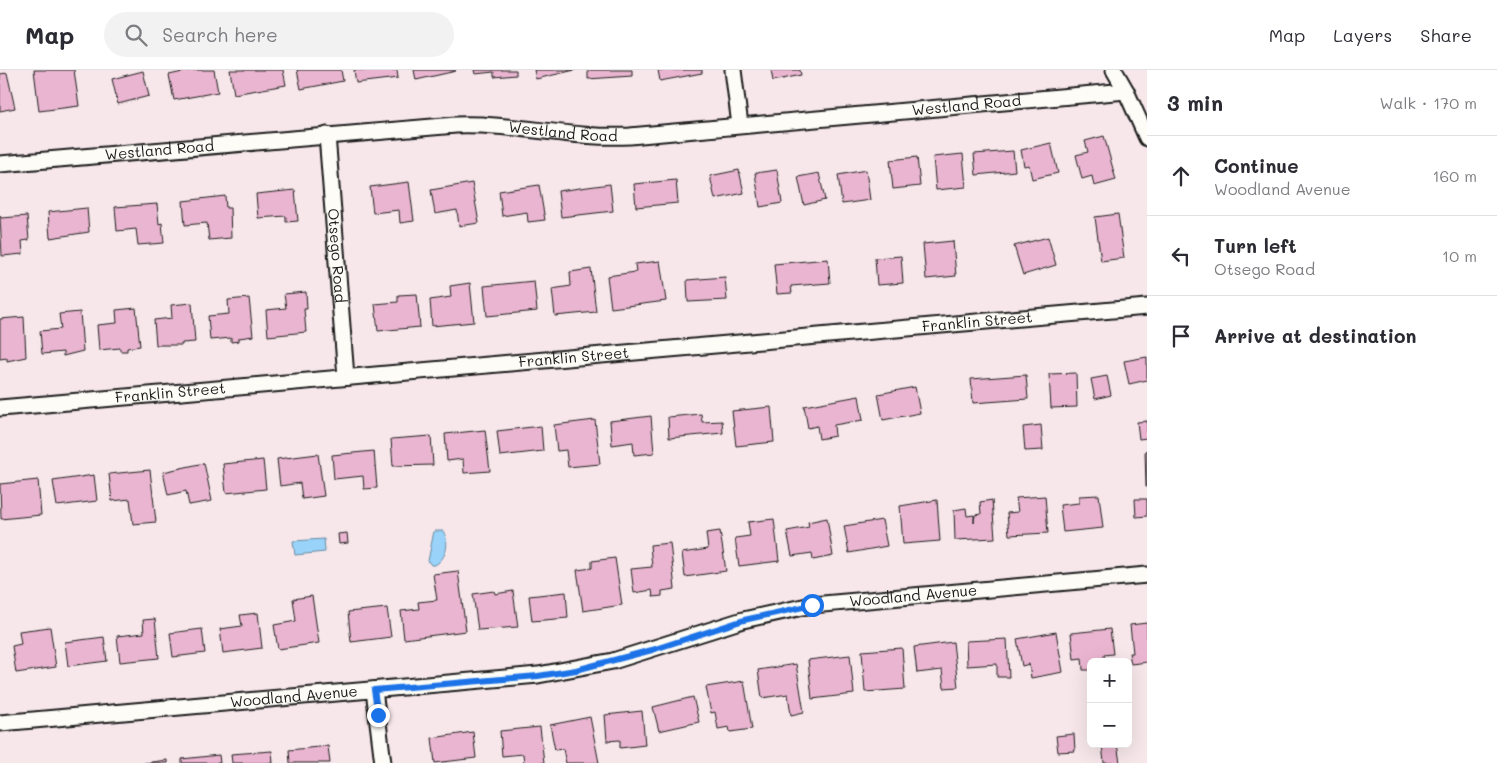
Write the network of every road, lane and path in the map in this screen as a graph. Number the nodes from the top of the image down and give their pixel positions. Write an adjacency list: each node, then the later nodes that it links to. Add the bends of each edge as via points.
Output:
1 (733, 70): 4 (street)
2 (1114, 70): 3 (street)
3 (1126, 91): 4 (street, Westland Road); 6 (street)
4 (740, 125): 5 (street, Westland Road, via 607,137 472,124)
5 (327, 136): 7 (street, Westland Road); 9 (street, Otsego Road)
6 (1147, 138)
7 (0, 164)
8 (1147, 307): 9 (street, Franklin Street)
9 (346, 377): 10 (street, Franklin Street)
10 (0, 408)
11 (1147, 575): 12 (street, Woodland Avenue, via 812,605 744,620 652,650 576,670)
12 (374, 690): 13 (street, Woodland Avenue); 14 (street)
13 (0, 723)
14 (383, 763)

